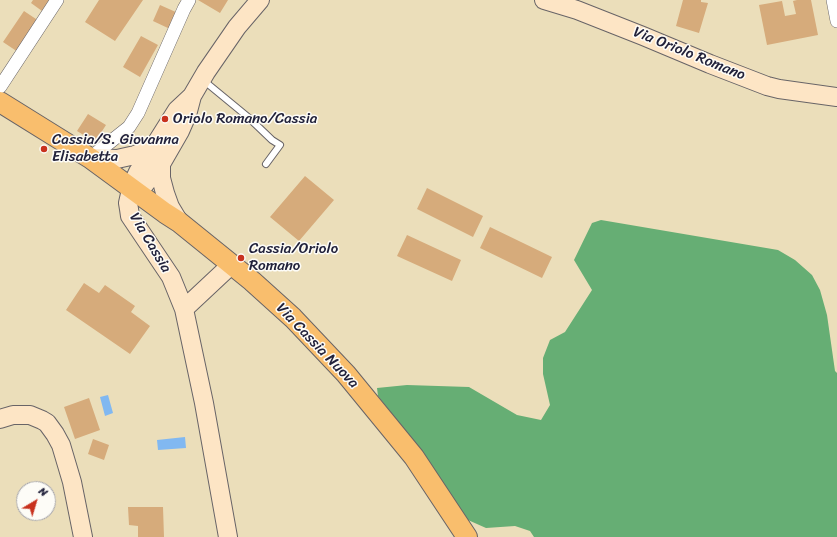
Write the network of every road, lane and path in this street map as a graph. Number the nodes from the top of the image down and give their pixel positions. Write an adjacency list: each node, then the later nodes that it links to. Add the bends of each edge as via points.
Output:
1 (57, 0): 8 (street)
2 (190, 0): 13 (street, via 134,120 129,127)
3 (260, 0): 7 (street, via 236,27)
4 (544, 0): 10 (street, Via Oriolo Romano, via 578,10 767,86)
5 (833, 0): 6 (street)
6 (837, 21)
7 (202, 79): 9 (street); 15 (lane, via 280,145)
8 (0, 87)
9 (192, 96): 12 (street, via 177,110); 14 (street, via 180,131)
10 (837, 97)
11 (0, 102): 13 (main road, Via Cassia)
12 (153, 148): 13 (street, via 117,159); 16 (street, via 138,172)
13 (90, 158): 16 (main road, Via Cassia)
14 (161, 164): 16 (street, via 144,185); 17 (street, via 165,194)
15 (266, 164)
16 (132, 189): 17 (main road, Via Cassia Nuova); 19 (street, Via Cassia, via 128,203 130,216 164,266)
17 (179, 222): 18 (main road, Via Cassia Nuova)
18 (231, 264): 19 (street); 23 (main road, Via Cassia Nuova, via 293,318 346,374 414,457)
19 (184, 309): 22 (street, Via Cassia)
20 (0, 419): 21 (street, via 13,415 30,415 42,420 55,434 72,482)
21 (83, 537)
22 (228, 537)
23 (467, 537)

